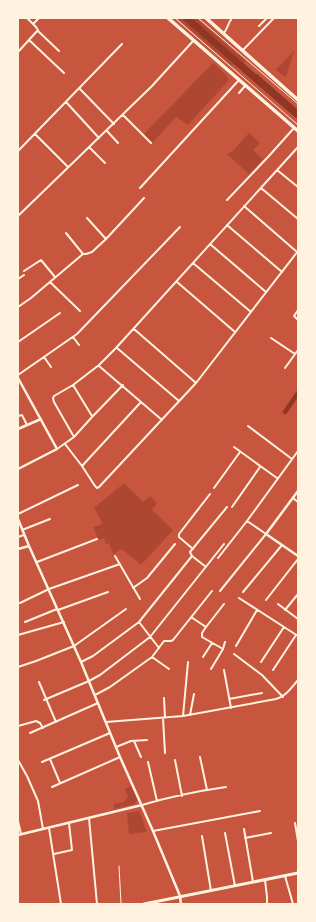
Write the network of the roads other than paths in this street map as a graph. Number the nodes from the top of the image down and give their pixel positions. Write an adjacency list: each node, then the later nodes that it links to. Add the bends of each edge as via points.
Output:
1 (27, 18): 10 (street)
2 (39, 18): 10 (street)
3 (168, 18): 15 (main road)
4 (175, 18): 30 (lane)
5 (198, 18): 27 (lane)
6 (232, 18): 13 (street)
7 (267, 18): 11 (street)
8 (274, 18): 18 (street)
9 (208, 19): 13 (main road)
10 (34, 24): 12 (street)
11 (259, 26)
12 (38, 31): 14 (street); 17 (street)
13 (223, 34): 18 (main road)
14 (29, 40): 19 (street); 20 (street)
15 (194, 40): 21 (main road); 28 (street)
16 (122, 44): 23 (street)
17 (59, 51)
18 (242, 51): 25 (main road)
19 (18, 52)
20 (64, 73)
21 (239, 80): 22 (main road); 44 (street)
22 (246, 85): 24 (street); 30 (main road)
23 (79, 88): 26 (street); 29 (street)
24 (239, 93)
25 (297, 98)
26 (66, 102): 33 (street); 34 (street)
27 (298, 104)
28 (123, 115): 29 (street); 36 (street)
29 (114, 124): 31 (street)
30 (296, 126): 32 (main road); 47 (street)
31 (107, 130): 34 (street); 35 (street)
32 (298, 131)
33 (35, 134): 39 (street); 41 (street)
34 (99, 138): 37 (street)
35 (118, 143)
36 (151, 144)
37 (89, 147): 40 (street); 41 (street)
38 (298, 147): 42 (street)
39 (18, 151)
40 (105, 163)
41 (68, 168): 49 (street)
42 (278, 170): 43 (street); 45 (street)
43 (298, 187)
44 (140, 188)
45 (261, 188): 48 (street); 51 (street)
46 (144, 198): 55 (street)
47 (227, 200)
48 (244, 206): 52 (street); 57 (street)
49 (18, 216)
50 (87, 218): 55 (street)
51 (298, 219)
52 (227, 225): 56 (street); 61 (street)
53 (180, 227): 76 (street)
54 (66, 233): 58 (street)
55 (106, 239): 58 (street, via 89,254)
56 (210, 244): 59 (street); 67 (street)
57 (298, 251): 61 (street)
58 (83, 254): 63 (street)
59 (193, 263): 65 (street); 71 (street)
60 (24, 271): 63 (street, via 41,260)
61 (282, 272): 67 (street)
62 (24, 275): 64 (street)
63 (55, 277): 66 (street)
64 (18, 279)
65 (176, 281): 74 (street); 75 (street)
66 (50, 282): 68 (street); 70 (street)
67 (266, 292): 71 (street)
68 (18, 307)
69 (298, 310): 73 (street, via 294,316)
70 (80, 311)
71 (251, 312): 75 (street)
72 (60, 313): 78 (street)
73 (298, 320)
74 (134, 329): 80 (street); 88 (street)
75 (235, 332): 88 (street)
76 (73, 336): 79 (street); 83 (street)
77 (271, 338): 82 (street)
78 (18, 342)
79 (79, 345)
80 (117, 348): 84 (street); 91 (street)
81 (298, 350): 82 (street)
82 (295, 354): 86 (street)
83 (44, 357): 85 (street); 87 (street)
84 (99, 365): 89 (street); 90 (street)
85 (51, 367)
86 (285, 368)
87 (18, 376): 95 (street)
88 (196, 383): 91 (street)
89 (73, 384): 94 (street); 100 (street, via 53,398)
90 (123, 385): 92 (street); 94 (street)
91 (179, 401): 96 (street)
92 (141, 402): 96 (street); 107 (street)
93 (18, 416): 97 (street, via 22,415)
94 (92, 417): 100 (street)
95 (42, 419): 97 (street); 102 (street)
96 (162, 420): 107 (street, via 99,487 95,486)
97 (27, 425): 99 (street)
98 (248, 426): 106 (street)
99 (18, 429)
100 (74, 437): 101 (street)
101 (65, 444): 102 (street); 107 (street)
102 (57, 448): 109 (street)
103 (234, 448): 105 (street)
104 (298, 451): 106 (street)
105 (240, 452): 108 (street); 112 (street)
106 (292, 459): 110 (street)
107 (82, 466)
108 (260, 466): 110 (street); 118 (street)
109 (18, 469)
110 (277, 478): 122 (street)
111 (78, 485): 119 (street)
112 (214, 488)
113 (298, 491): 115 (street)
114 (210, 494): 132 (street, via 179,534)
115 (292, 498): 116 (street); 124 (street)
116 (298, 502)
117 (227, 507): 132 (street)
118 (232, 507)
119 (18, 514)
120 (18, 519): 123 (street)
121 (50, 519): 123 (street)
122 (247, 521): 124 (street); 137 (street)
123 (22, 530): 125 (street)
124 (266, 534): 130 (street); 145 (street)
125 (24, 535): 126 (street); 131 (street)
126 (18, 537)
127 (97, 539): 139 (street)
128 (175, 544): 142 (street, via 147,578)
129 (224, 544): 141 (street)
130 (282, 545): 136 (street); 147 (street)
131 (29, 546): 133 (street); 139 (street)
132 (193, 549): 135 (street, via 190,552)
133 (18, 550)
134 (115, 556): 140 (street)
135 (192, 556): 141 (street); 163 (street)
136 (298, 556)
137 (218, 558)
138 (298, 560): 151 (street)
139 (37, 562): 143 (street)
140 (120, 564): 142 (street); 143 (street)
141 (206, 567): 168 (street)
142 (134, 588): 150 (street)
143 (49, 589): 152 (street); 156 (street)
144 (212, 590): 159 (street)
145 (220, 591)
146 (108, 592): 156 (street)
147 (243, 592)
148 (298, 594): 158 (street)
149 (238, 598): 157 (street)
150 (140, 599)
151 (266, 600)
152 (20, 602)
153 (224, 604): 164 (street)
154 (278, 604): 158 (street)
155 (126, 609): 171 (street)
156 (58, 610): 161 (street); 162 (street)
157 (257, 610): 165 (street); 172 (street)
158 (286, 610): 160 (street)
159 (191, 617): 164 (street); 173 (street, via 173,640 164,641)
160 (298, 619)
161 (25, 622)
162 (64, 622): 166 (street); 171 (street)
163 (139, 622): 168 (street); 178 (street)
164 (206, 627): 170 (street, via 201,636)
165 (284, 627): 167 (street); 180 (street)
166 (18, 635)
167 (297, 636): 185 (street)
168 (150, 637): 173 (street); 187 (street)
169 (225, 642): 174 (street)
170 (212, 643): 174 (street); 177 (street)
171 (74, 646): 178 (street); 181 (street)
172 (236, 646)
173 (159, 648): 176 (street)
174 (223, 649): 183 (street)
175 (234, 654): 192 (street, via 262,675)
176 (152, 657): 182 (street); 191 (street, via 110,688)
177 (203, 657)
178 (81, 662): 187 (street)
179 (188, 662): 199 (street)
180 (261, 662)
181 (18, 667)
182 (169, 668)
183 (211, 670)
184 (224, 670): 194 (street)
185 (273, 670)
186 (298, 680): 192 (street)
187 (89, 681): 191 (street); 195 (street)
188 (39, 682): 195 (street)
189 (262, 693): 194 (street)
190 (194, 694): 198 (street)
191 (95, 695): 196 (street)
192 (283, 697): 197 (street)
193 (164, 698): 200 (street)
194 (230, 699): 197 (street)
195 (45, 700): 201 (street)
196 (98, 703): 201 (street); 202 (street)
197 (231, 708): 198 (street)
198 (190, 715): 199 (street)
199 (183, 716): 200 (street)
200 (164, 718): 202 (street); 210 (street)
201 (56, 722): 204 (street)
202 (106, 722): 205 (street)
203 (18, 726): 204 (street, via 36,721)
204 (42, 728): 206 (street)
205 (110, 733): 209 (street); 214 (street)
206 (30, 734)
207 (147, 740): 208 (street)
208 (134, 741): 209 (street); 212 (street)
209 (116, 747): 211 (street)
210 (165, 753)
211 (120, 757): 219 (street); 225 (street)
212 (141, 757)
213 (200, 757): 222 (street)
214 (50, 759): 217 (street); 219 (street)
215 (18, 760): 232 (street, via 38,801)
216 (175, 760): 223 (street)
217 (42, 762)
218 (148, 762): 224 (street)
219 (60, 783): 220 (street)
220 (52, 787)
221 (226, 787): 222 (street)
222 (207, 790): 223 (street)
223 (182, 796): 224 (street)
224 (157, 801): 225 (street)
225 (142, 805): 227 (street); 234 (street)
226 (260, 811): 234 (street)
227 (89, 818): 229 (street); 251 (street)
228 (18, 821): 237 (street)
229 (69, 823): 231 (street); 241 (street, via 72,850)
230 (295, 823): 240 (street)
231 (49, 828): 232 (street); 241 (street)
232 (43, 829): 237 (street)
233 (244, 829): 239 (street)
234 (153, 831): 249 (street)
235 (225, 833): 247 (street)
236 (271, 833): 239 (street)
237 (20, 835)
238 (202, 836): 248 (street)
239 (246, 838): 246 (street)
240 (298, 841)
241 (54, 854): 250 (street)
242 (119, 866): 252 (lane)
243 (298, 873): 244 (main road)
244 (285, 876): 245 (main road); 257 (street)
245 (265, 880): 246 (main road); 256 (street)
246 (254, 882): 247 (main road)
247 (235, 886): 248 (main road)
248 (211, 891): 249 (main road)
249 (180, 896): 254 (main road); 255 (street)
250 (61, 904)
251 (97, 904)
252 (121, 904)
253 (144, 904): 254 (main road)
254 (148, 904)
255 (181, 904)
256 (267, 904)
257 (295, 904)

